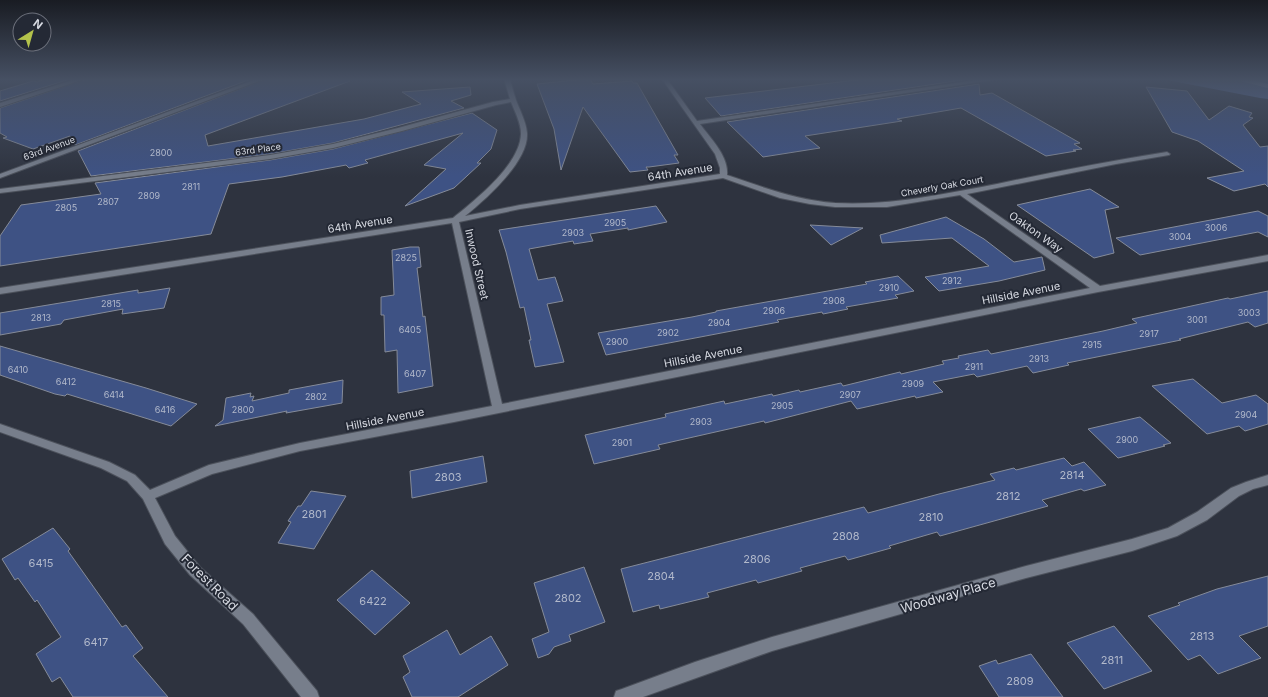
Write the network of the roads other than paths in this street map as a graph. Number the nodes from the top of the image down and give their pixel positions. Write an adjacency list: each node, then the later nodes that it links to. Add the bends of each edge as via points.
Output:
1 (177, 112): 8 (street, 63rd Avenue)
2 (465, 112): 10 (street, 63rd Place, via 333,146 270,157)
3 (518, 112): 12 (street, Inwood Street, via 524,134 519,152 486,194)
4 (687, 112): 6 (street)
5 (781, 112): 6 (street)
6 (696, 124): 9 (street, via 722,162)
7 (1167, 154): 11 (street, Cheverly Oak Court)
8 (0, 176)
9 (723, 176): 11 (street, Cheverly Oak Court, via 783,196 835,205 887,205); 12 (street, 64th Avenue, via 520,207)
10 (0, 191)
11 (961, 193): 14 (street, Oakton Way)
12 (456, 220): 15 (street, 64th Avenue); 16 (street, Inwood Street)
13 (1268, 258): 14 (street, Hillside Avenue)
14 (1098, 290): 16 (street, Hillside Avenue)
15 (0, 291)
16 (498, 409): 19 (street, Hillside Avenue, via 261,456 209,470)
17 (0, 428): 19 (street, Forest Road, via 105,465 131,478)
18 (1268, 480): 21 (street, Woodway Place, via 1235,492 1202,516 1172,532 772,644)
19 (148, 496): 20 (street, Forest Road, via 170,540 195,571 248,619)
20 (310, 697)
21 (622, 697)

